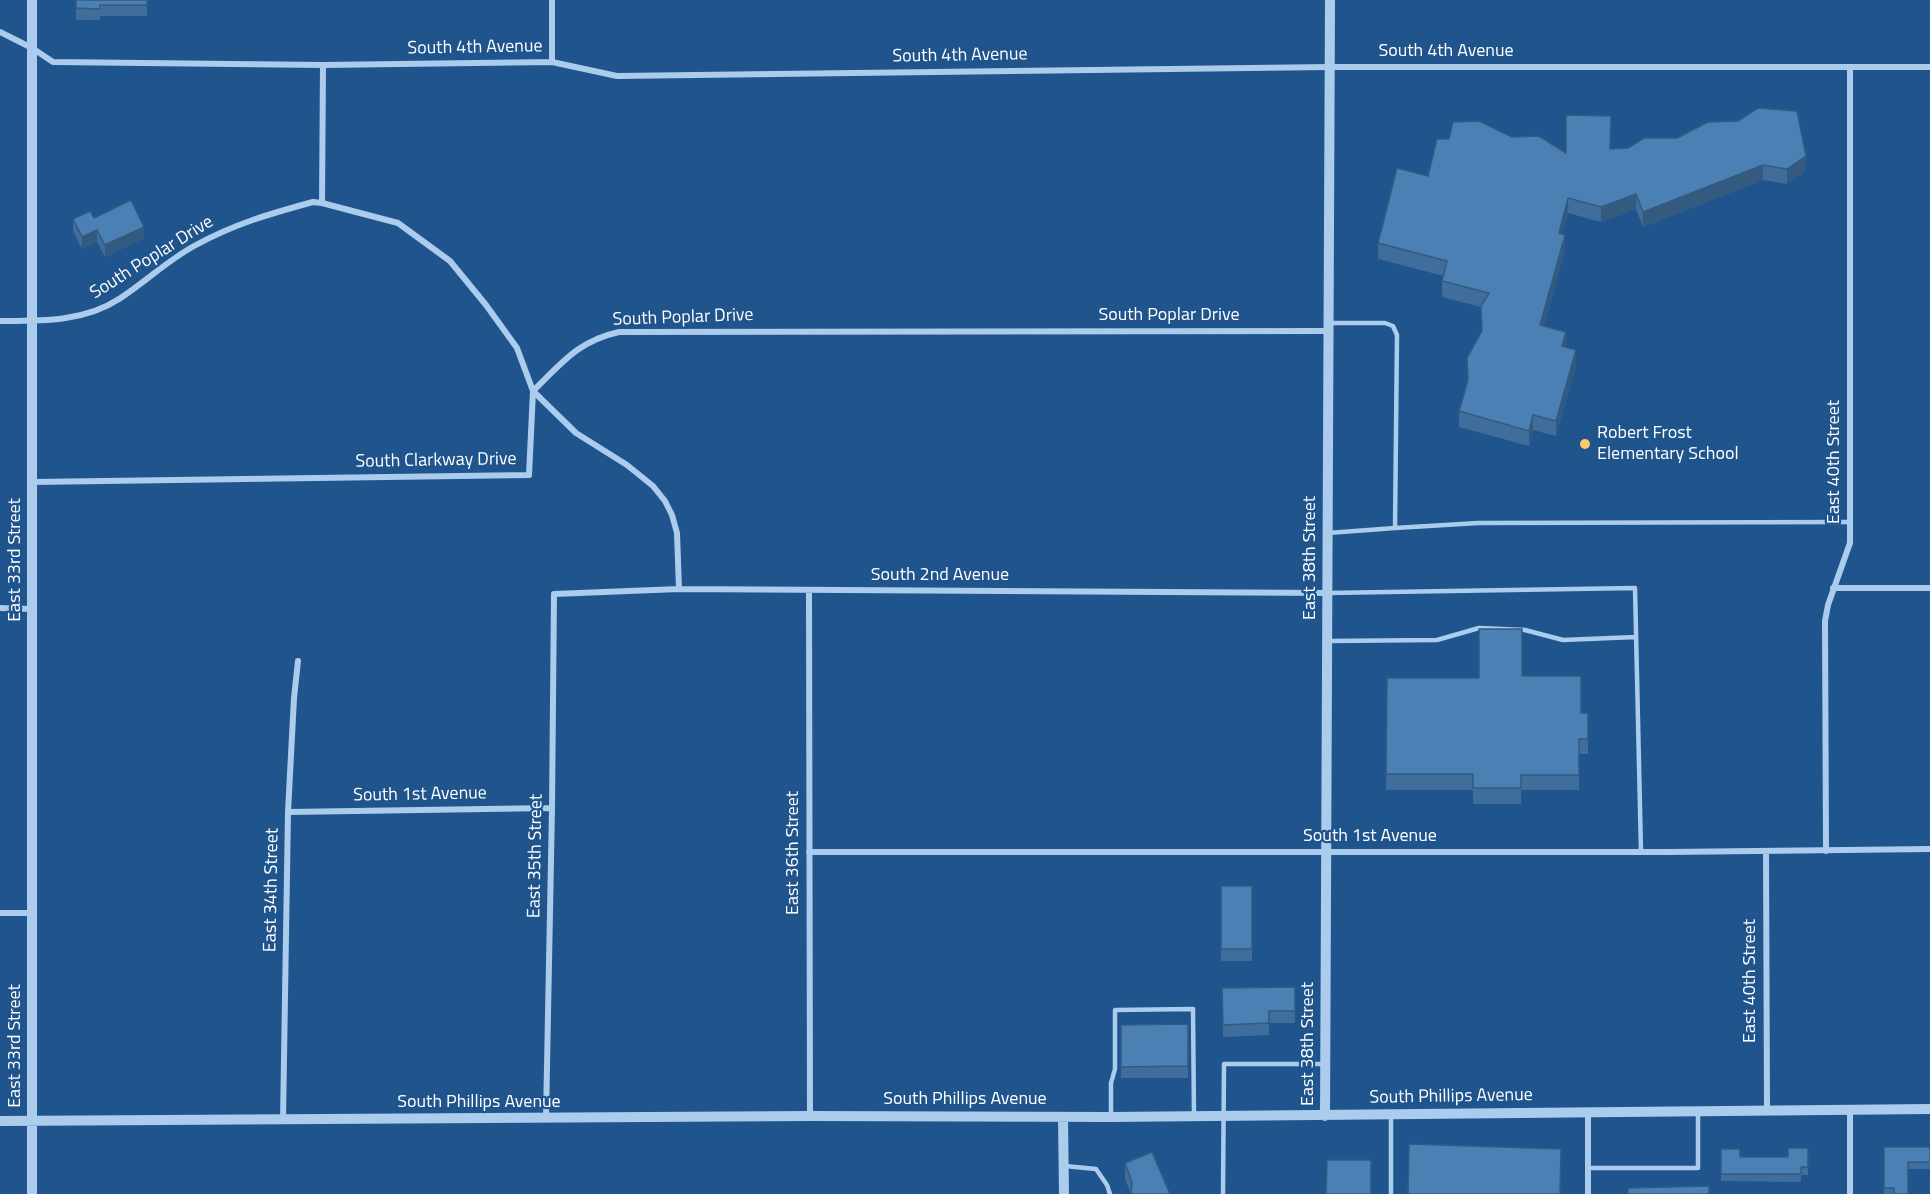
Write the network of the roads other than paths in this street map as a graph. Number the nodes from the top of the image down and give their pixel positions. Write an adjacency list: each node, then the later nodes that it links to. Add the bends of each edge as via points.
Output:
1 (32, 0): 5 (street, East 33rd Street)
2 (552, 0): 6 (street)
3 (1330, 0): 8 (street, East 38th Street)
4 (0, 32): 5 (street, South 4th Avenue)
5 (32, 48): 7 (street, South 4th Avenue, via 53,62); 13 (street, East 33rd Street)
6 (552, 62): 7 (street, South 4th Avenue); 8 (street, South 4th Avenue, via 617,75)
7 (322, 66): 11 (street)
8 (1329, 67): 10 (street, South 4th Avenue); 14 (street, East 38th Street)
9 (1930, 67): 10 (street, South 4th Avenue)
10 (1850, 68): 17 (street, East 40th Street)
11 (322, 202): 13 (street, South Poplar Drive, via 256,217 228,229 193,247 119,300 98,310 58,320); 15 (street, South Poplar Drive, via 398,223 450,261 517,348)
12 (0, 321): 13 (street, South Poplar Drive)
13 (32, 321): 16 (street, East 33rd Street)
14 (1328, 327): 15 (street, South Poplar Drive, via 619,332 582,345); 18 (lane, via 1385,323 1393,326 1397,334); 19 (street, East 38th Street)
15 (533, 391): 16 (street, South Clarkway Drive, via 529,475); 22 (street, via 576,433 627,465 665,501 677,533)
16 (33, 482): 27 (street, East 33rd Street)
17 (1850, 522): 18 (lane, via 1478,523); 20 (street, East 40th Street, via 1850,543)
18 (1395, 528): 19 (lane)
19 (1328, 533): 24 (street, East 38th Street)
20 (1833, 588): 21 (street); 35 (street, East 40th Street, via 1825,621)
21 (1930, 588)
22 (679, 589): 23 (street, South 2nd Avenue); 25 (street, South 2nd Avenue)
23 (809, 591): 24 (street, South 2nd Avenue); 36 (street, East 36th Street)
24 (1327, 592): 28 (lane, via 1635,588); 29 (street, East 38th Street)
25 (554, 594): 31 (street, East 35th Street)
26 (0, 609): 27 (street)
27 (33, 609): 40 (street, East 33rd Street)
28 (1636, 637): 29 (lane, via 1563,640 1525,630 1479,628 1437,640); 37 (lane)
29 (1327, 641): 38 (street, East 38th Street)
30 (298, 661): 32 (street, East 34th Street)
31 (552, 807): 32 (street, South 1st Avenue); 54 (street, East 35th Street)
32 (288, 812): 56 (street, East 34th Street)
33 (1930, 849): 35 (street, South 1st Avenue)
34 (1766, 851): 35 (street, South 1st Avenue); 37 (street, South 1st Avenue); 44 (street, East 40th Street)
35 (1827, 851)
36 (809, 852): 38 (street, South 1st Avenue); 48 (street, East 36th Street)
37 (1641, 852): 38 (street, South 1st Avenue)
38 (1326, 853): 41 (street, East 38th Street)
39 (0, 913): 40 (street)
40 (33, 913): 55 (street, East 33rd Street)
41 (1325, 1064): 49 (street, East 38th Street); 52 (lane, via 1224,1064)
42 (1850, 1109): 43 (street, South Phillips Avenue); 44 (street, South Phillips Avenue); 66 (street)
43 (1930, 1109)
44 (1767, 1110): 45 (street, South Phillips Avenue)
45 (1698, 1111): 46 (street, South Phillips Avenue); 59 (lane, via 1698,1168)
46 (1588, 1112): 47 (street, South Phillips Avenue); 59 (street)
47 (1391, 1115): 49 (street, South Phillips Avenue); 64 (lane)
48 (810, 1116): 53 (street, South Phillips Avenue); 54 (street, South Phillips Avenue)
49 (1325, 1116): 52 (street, South Phillips Avenue)
50 (1111, 1117): 51 (street, South Phillips Avenue); 51 (lane, via 1115,1010 1193,1009); 53 (street, South Phillips Avenue)
51 (1194, 1117): 52 (street, South Phillips Avenue)
52 (1224, 1117): 63 (lane)
53 (1063, 1118): 58 (street)
54 (546, 1119): 56 (street, South Phillips Avenue)
55 (33, 1120): 56 (street, South Phillips Avenue); 57 (street, South Phillips Avenue); 60 (street, East 33rd Street)
56 (283, 1120)
57 (0, 1121)
58 (1063, 1166): 61 (street); 62 (lane, via 1096,1169)
59 (1588, 1168): 65 (street)
60 (32, 1194)
61 (1064, 1194)
62 (1110, 1194)
63 (1223, 1194)
64 (1392, 1194)
65 (1588, 1194)
66 (1850, 1194)

